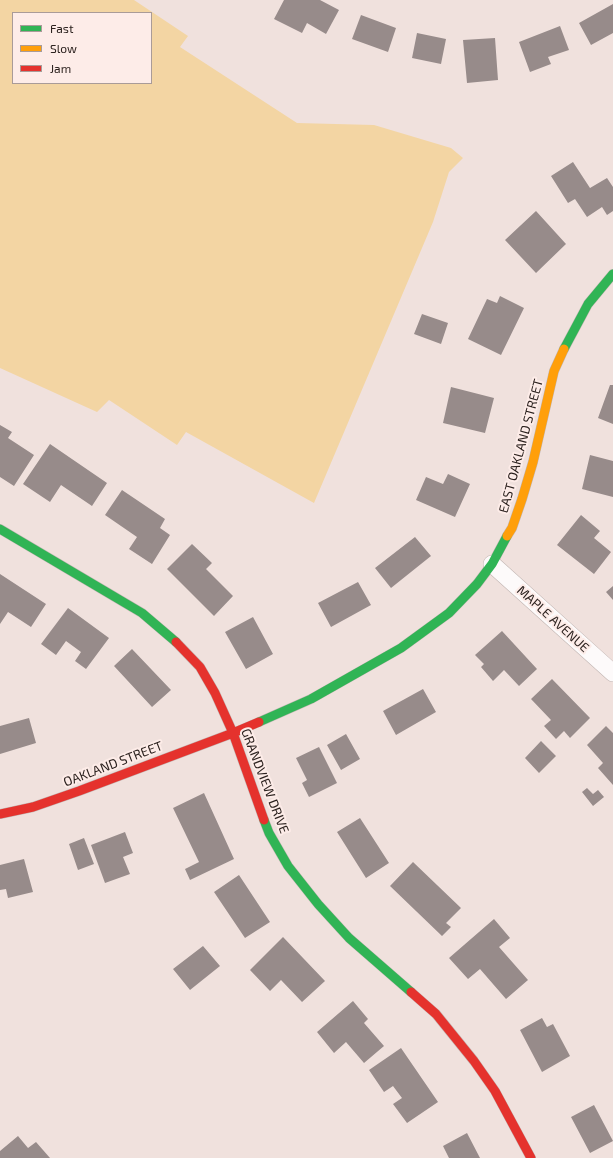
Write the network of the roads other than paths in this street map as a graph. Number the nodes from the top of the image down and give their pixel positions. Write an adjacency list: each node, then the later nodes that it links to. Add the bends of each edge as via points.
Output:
1 (613, 274): 3 (street, EAST OAKLAND STREET, via 588,304 554,371 522,499 512,528)
2 (0, 529): 5 (street, GRANDVIEW DRIVE, via 142,614 173,639 200,668 216,693)
3 (492, 564): 4 (street, MAPLE AVENUE); 5 (street, EAST OAKLAND STREET, via 449,613 401,648 311,699)
4 (613, 673)
5 (233, 733): 6 (street, OAKLAND STREET, via 40,805); 7 (street, GRANDVIEW DRIVE, via 269,833 288,866 349,938 436,1014 495,1091)
6 (0, 814)
7 (531, 1158)

